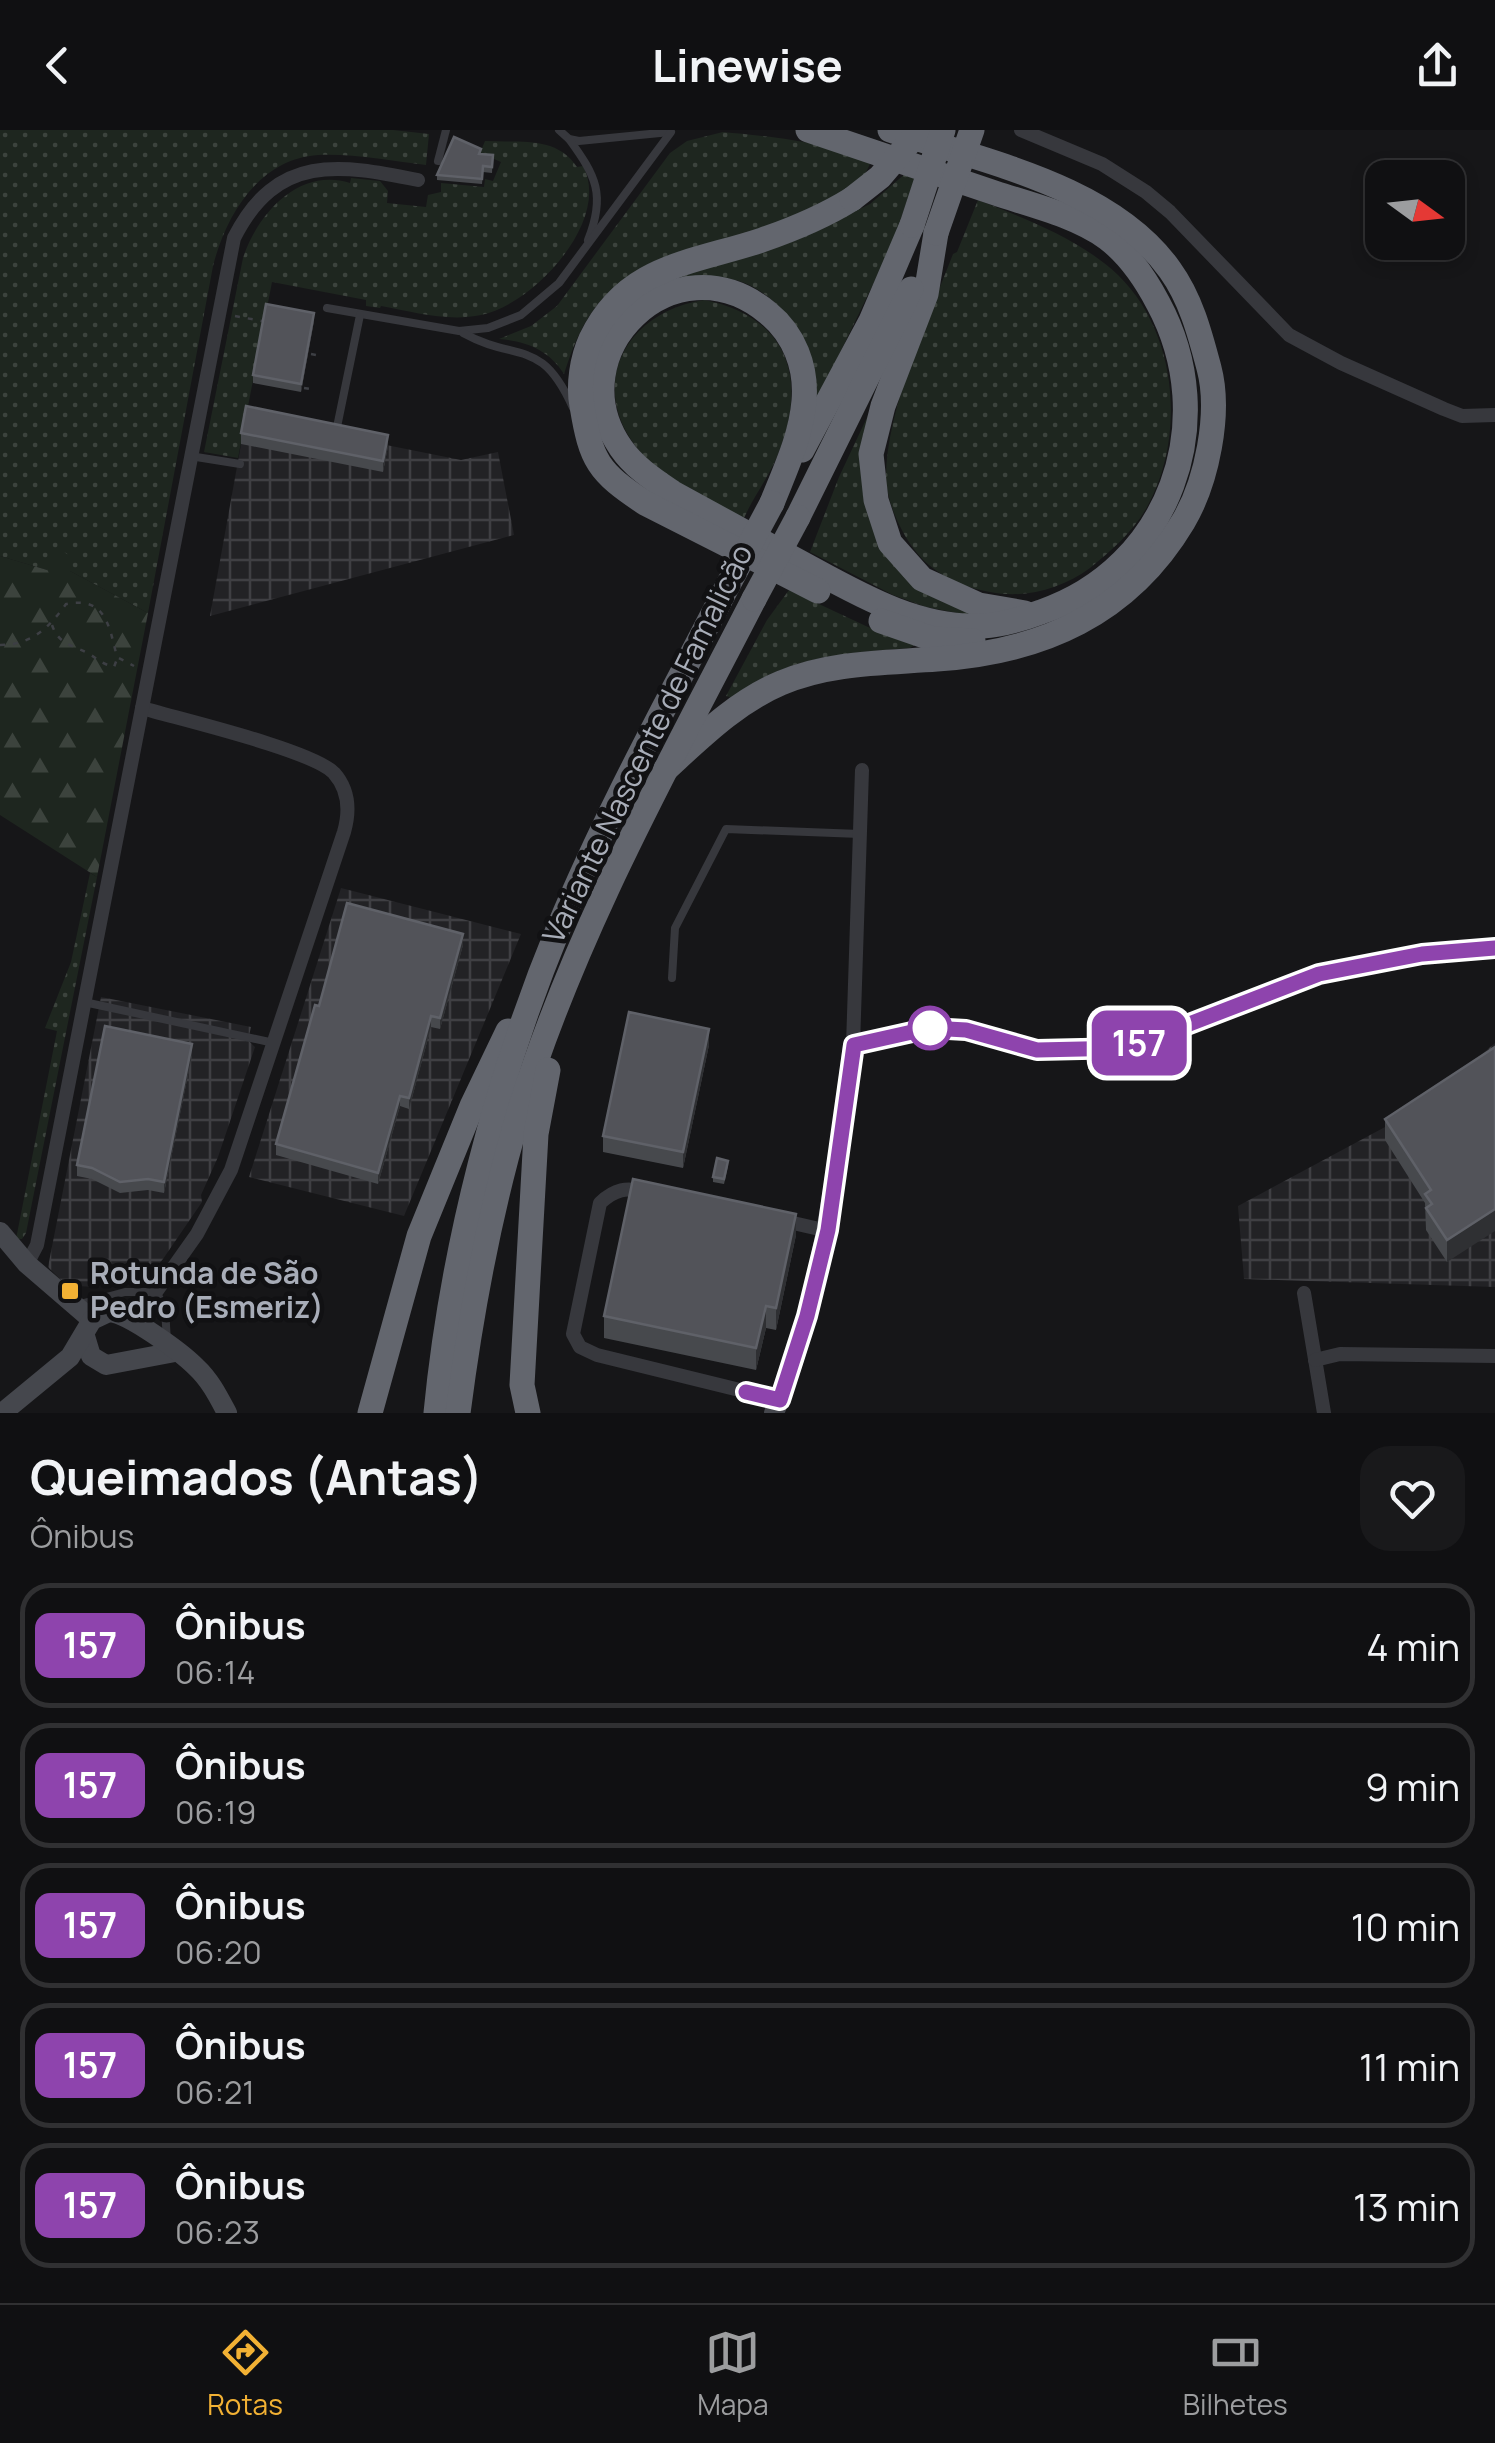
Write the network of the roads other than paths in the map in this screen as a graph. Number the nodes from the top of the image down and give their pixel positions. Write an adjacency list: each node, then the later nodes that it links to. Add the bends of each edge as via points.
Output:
1 (446, 130): 11 (lane)
2 (560, 130): 10 (lane)
3 (808, 130): 24 (highway, via 1056,213 1107,238 1146,281 1172,328 1186,381 1185,442 1170,497 1110,573 1072,602)
4 (890, 130): 25 (highway, via 1069,190 1122,222 1170,269 1197,321 1211,376 1211,444 1193,504 1164,555 1128,592)
5 (920, 130): 20 (highway, bridge, via 852,199 797,228 662,270 618,299 600,321 582,370)
6 (943, 130): 13 (highway, Variante Nascente de Famalicão, bridge)
7 (972, 130): 13 (highway, Variante Nascente de Famalicão, bridge)
8 (1021, 130): 18 (street, via 1102,164 1146,192 1289,335 1462,416)
9 (672, 131): 10 (lane); 14 (lane)
10 (569, 139): 14 (lane, via 597,186 595,224)
11 (438, 161)
12 (418, 180): 21 (street, via 383,171 303,172 252,208 234,238)
13 (924, 229): 23 (highway, Variante Nascente de Famalicão); 24 (highway, via 926,294 883,406 872,454 876,500 890,543 922,579 980,605); 27 (highway, Variante Nascente de Famalicão, bridge, via 893,329)
14 (584, 250): 17 (lane, via 532,308 499,324)
15 (327, 308): 16 (lane)
16 (360, 314): 17 (lane); 19 (lane)
17 (460, 331): 20 (lane, via 548,366)
18 (1495, 415)
19 (337, 427)
20 (590, 452): 25 (highway, via 645,503 868,616 933,639)
21 (190, 456): 22 (lane); 26 (street)
22 (240, 464)
23 (772, 503): 24 (highway, via 804,401 796,348 780,323 734,294 677,290 648,302 628,319 603,376 606,415 620,447 644,473 878,605 982,626); 30 (highway, Variante Nascente de Famalicão, bridge)
24 (1038, 614)
25 (1046, 638): 27 (highway, via 992,654 828,669 781,682 706,732)
26 (142, 708): 34 (street); 35 (street, via 310,757 344,790 348,818)
27 (666, 769): 33 (highway, Variante Nascente de Famalicão)
28 (862, 770): 29 (street)
29 (860, 834): 32 (lane, via 726,829 675,928); 36 (street)
30 (559, 928): 55 (highway, via 472,1106 419,1236); 56 (highway, Variante Nascente de Famalicão, via 518,1040 472,1205)
31 (1495, 948): 36 (street, via 1319,974 1127,1048 1037,1050 966,1030 930,1028)
32 (672, 978)
33 (567, 983): 57 (highway, Variante Nascente de Famalicão, via 524,1097 490,1218); 58 (highway, via 536,1134 522,1384)
34 (84, 1002): 35 (lane); 41 (street)
35 (274, 1043): 42 (street, via 216,1203)
36 (854, 1045): 39 (street)
37 (666, 1196): 52 (street, via 630,1188 612,1191 600,1203 573,1334 597,1356)
38 (756, 1215): 39 (street)
39 (828, 1230): 52 (street)
40 (0, 1232): 41 (street)
41 (27, 1264): 44 (street)
42 (156, 1292): 44 (lane, via 126,1292); 46 (lane)
43 (1304, 1293): 49 (street)
44 (86, 1320): 45 (street, via 118,1313); 50 (street, via 91,1356); 51 (street, via 70,1357)
45 (134, 1323): 46 (street); 48 (street, via 138,1343)
46 (171, 1349): 48 (street); 54 (street, via 194,1364)
47 (1495, 1356): 49 (street, via 1340,1354)
48 (128, 1360): 50 (street)
49 (1315, 1360): 59 (street)
50 (98, 1362): 51 (street)
51 (40, 1380): 53 (street)
52 (777, 1406)
53 (2, 1413)
54 (227, 1413)
55 (370, 1413)
56 (436, 1413)
57 (458, 1413)
58 (528, 1413)
59 (1324, 1413)

